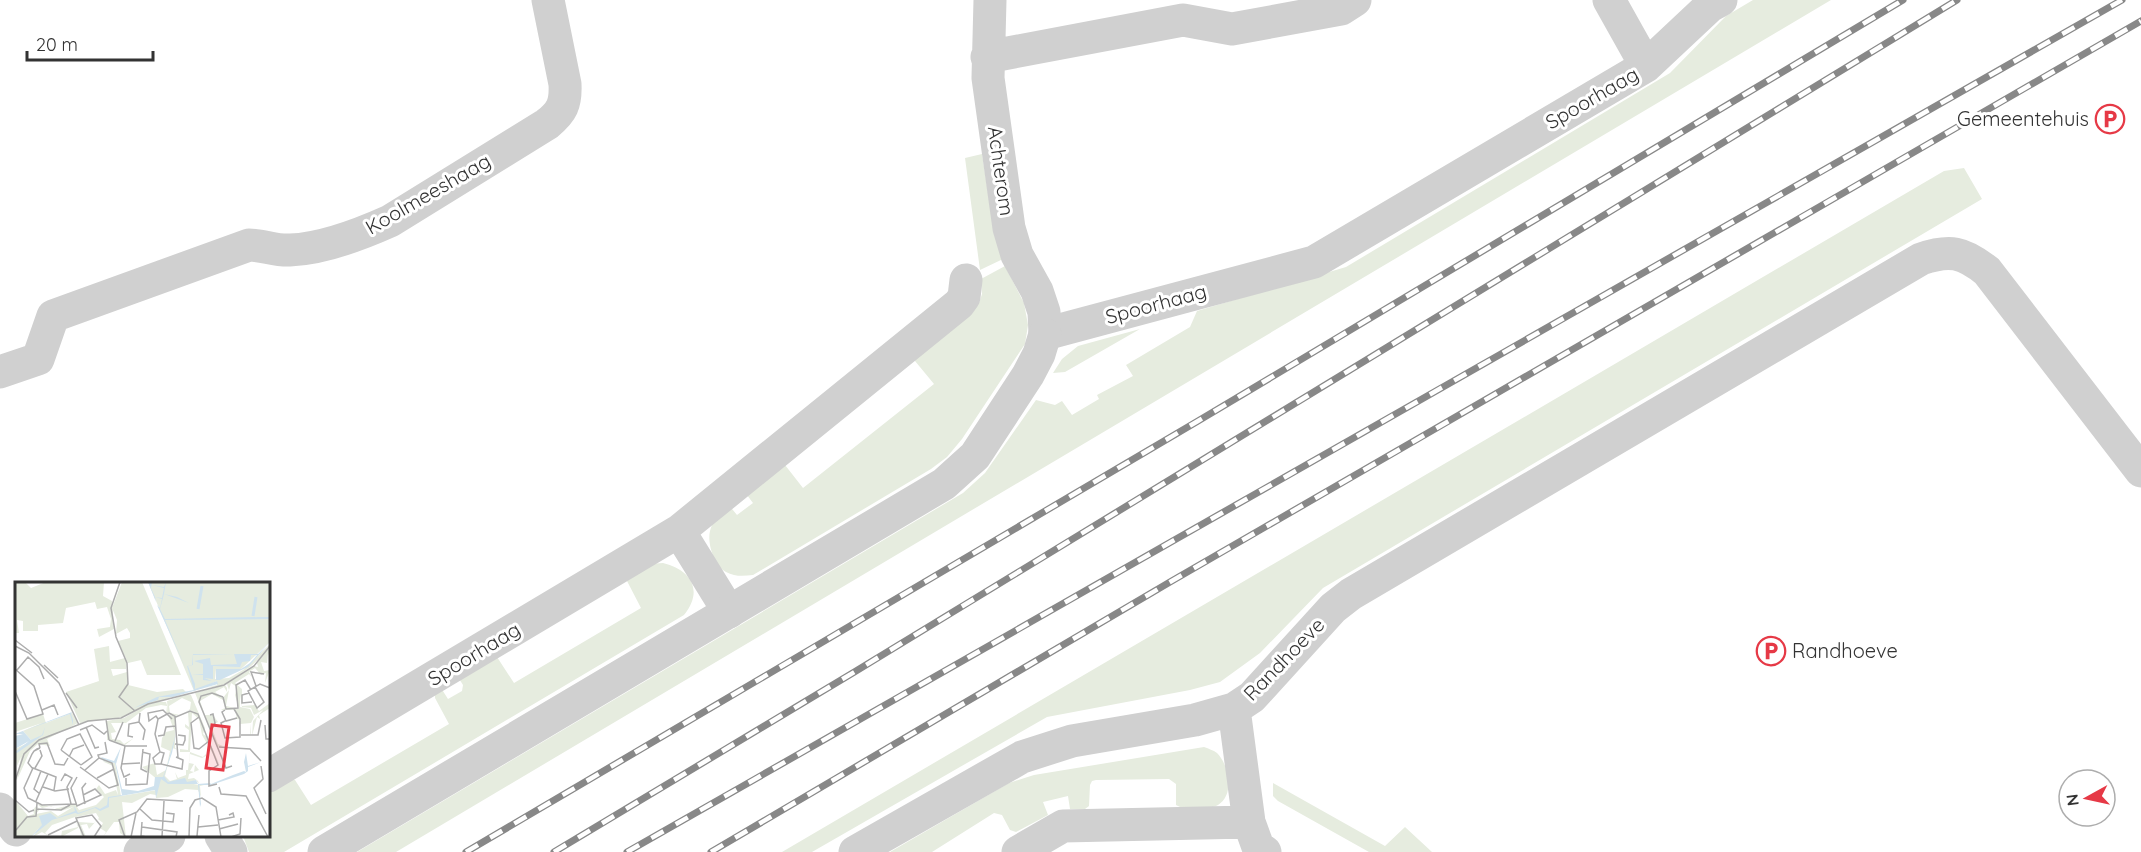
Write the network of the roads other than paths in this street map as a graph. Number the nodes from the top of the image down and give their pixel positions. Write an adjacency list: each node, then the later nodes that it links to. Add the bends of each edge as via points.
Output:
1 (548, 0): 10 (street, Koolmeeshaag, via 566,98 563,109 547,124 376,228 292,250 249,245 53,316 38,359)
2 (990, 0): 6 (street, Achterom)
3 (1355, 0): 6 (street, via 1341,9 1232,29 1183,20)
4 (1609, 0): 7 (street, Spoorhaag)
5 (1721, 0): 7 (street, Spoorhaag)
6 (987, 57): 9 (street, Achterom, via 1009,228 1044,312)
7 (1646, 66): 9 (street, Spoorhaag, via 1314,262)
8 (966, 280): 12 (street, Spoorhaag, via 959,304)
9 (1045, 334): 13 (street, via 1022,384 975,456 961,470 944,484)
10 (0, 372)
11 (2141, 471): 14 (street, Randhoeve, via 1987,271 1972,259 1955,253 1938,254 1921,259 1351,594 1333,608 1252,697)
12 (679, 531): 13 (street); 15 (street, Spoorhaag)
13 (729, 612): 25 (street)
14 (1234, 709): 17 (street, Randhoeve); 26 (street, Randhoeve, via 1195,720 1072,741 1022,757)
15 (270, 775)
16 (0, 809): 18 (street)
17 (1249, 822): 27 (street, via 1063,826); 28 (street, Randhoeve, via 1258,847)
18 (15, 829)
19 (22, 837): 22 (street)
20 (166, 837): 23 (street)
21 (222, 837): 24 (street)
22 (33, 852)
23 (140, 852)
24 (231, 852)
25 (324, 852)
26 (855, 852)
27 (1018, 852)
28 (1265, 852)

